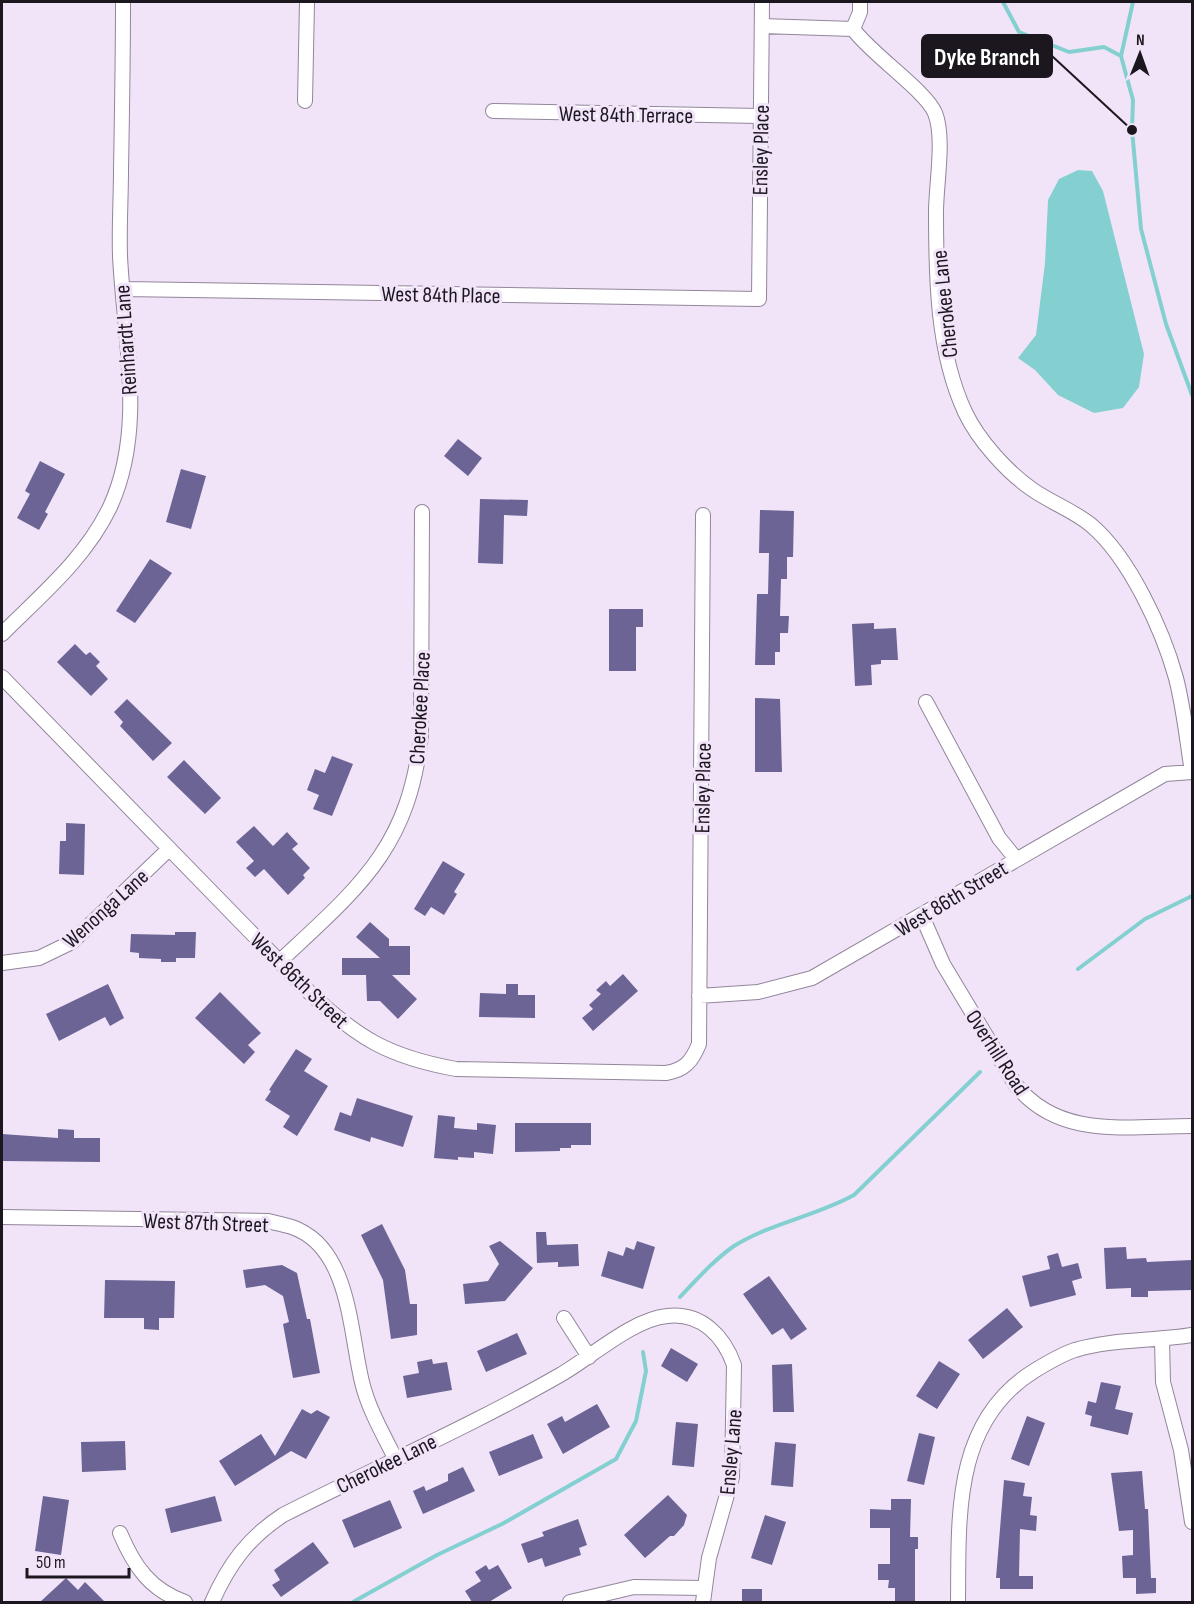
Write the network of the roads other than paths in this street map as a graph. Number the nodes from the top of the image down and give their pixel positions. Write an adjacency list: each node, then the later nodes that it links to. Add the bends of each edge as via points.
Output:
1 (123, 2): 10 (street, Reinhardt Lane, via 120,254)
2 (307, 2): 7 (street)
3 (762, 2): 5 (street, Ensley Place)
4 (860, 2): 6 (street)
5 (762, 26): 6 (street); 9 (street, Ensley Place)
6 (853, 29): 17 (street, Cherokee Lane, via 935,113 941,324 966,415 1016,475 1033,490 1091,525 1129,572 1157,627 1176,678)
7 (305, 101)
8 (493, 111): 9 (street, West 84th Terrace)
9 (760, 116): 11 (street, Ensley Place)
10 (123, 289): 11 (street, West 84th Place); 14 (street, Reinhardt Lane, via 130,415 121,477 110,507 74,563)
11 (759, 298)
12 (422, 512): 21 (street, Cherokee Place, via 421,735 418,768 407,807 381,857 360,883)
13 (703, 515): 23 (street, Ensley Place)
14 (2, 634)
15 (2, 677): 18 (street, West 86th Street)
16 (926, 702): 19 (street, via 999,838)
17 (1192, 772): 19 (street, West 86th Street, via 1165,774)
18 (169, 849): 21 (street, West 86th Street); 22 (street, Wenonga Lane, via 72,942 39,958)
19 (1016, 860): 20 (street, West 86th Street)
20 (922, 916): 23 (street, West 86th Street, via 812,978 758,992); 25 (street, Overhill Road, via 943,964 1014,1084 1041,1110 1080,1125)
21 (279, 962): 24 (street, West 86th Street, via 358,1035 423,1063 485,1071 666,1073 678,1071)
22 (2, 963)
23 (699, 996): 24 (street, Ensley Place, via 699,1044)
24 (692, 1060)
25 (1192, 1126)
26 (2, 1217): 32 (street, West 87th Street, via 268,1221 298,1229 327,1252 338,1272 362,1384)
27 (564, 1318): 31 (street)
28 (692, 1319): 31 (street, Cherokee Lane, via 669,1315 655,1318); 35 (street, Ensley Lane, via 705,1324 723,1342 734,1365 735,1380 732,1477 709,1558)
29 (1192, 1335): 30 (street)
30 (1162, 1340): 33 (street, via 1163,1382 1181,1450); 39 (street, via 1102,1345 1051,1360 1013,1387 988,1416 974,1441 960,1503)
31 (589, 1357): 32 (street, Cherokee Lane)
32 (395, 1458): 37 (street, Cherokee Lane, via 261,1529 228,1568)
33 (1192, 1522)
34 (120, 1533): 36 (street, via 138,1570 165,1594)
35 (703, 1595): 38 (street, via 634,1587)
36 (185, 1602)
37 (212, 1602)
38 (570, 1602)
39 (958, 1602)

